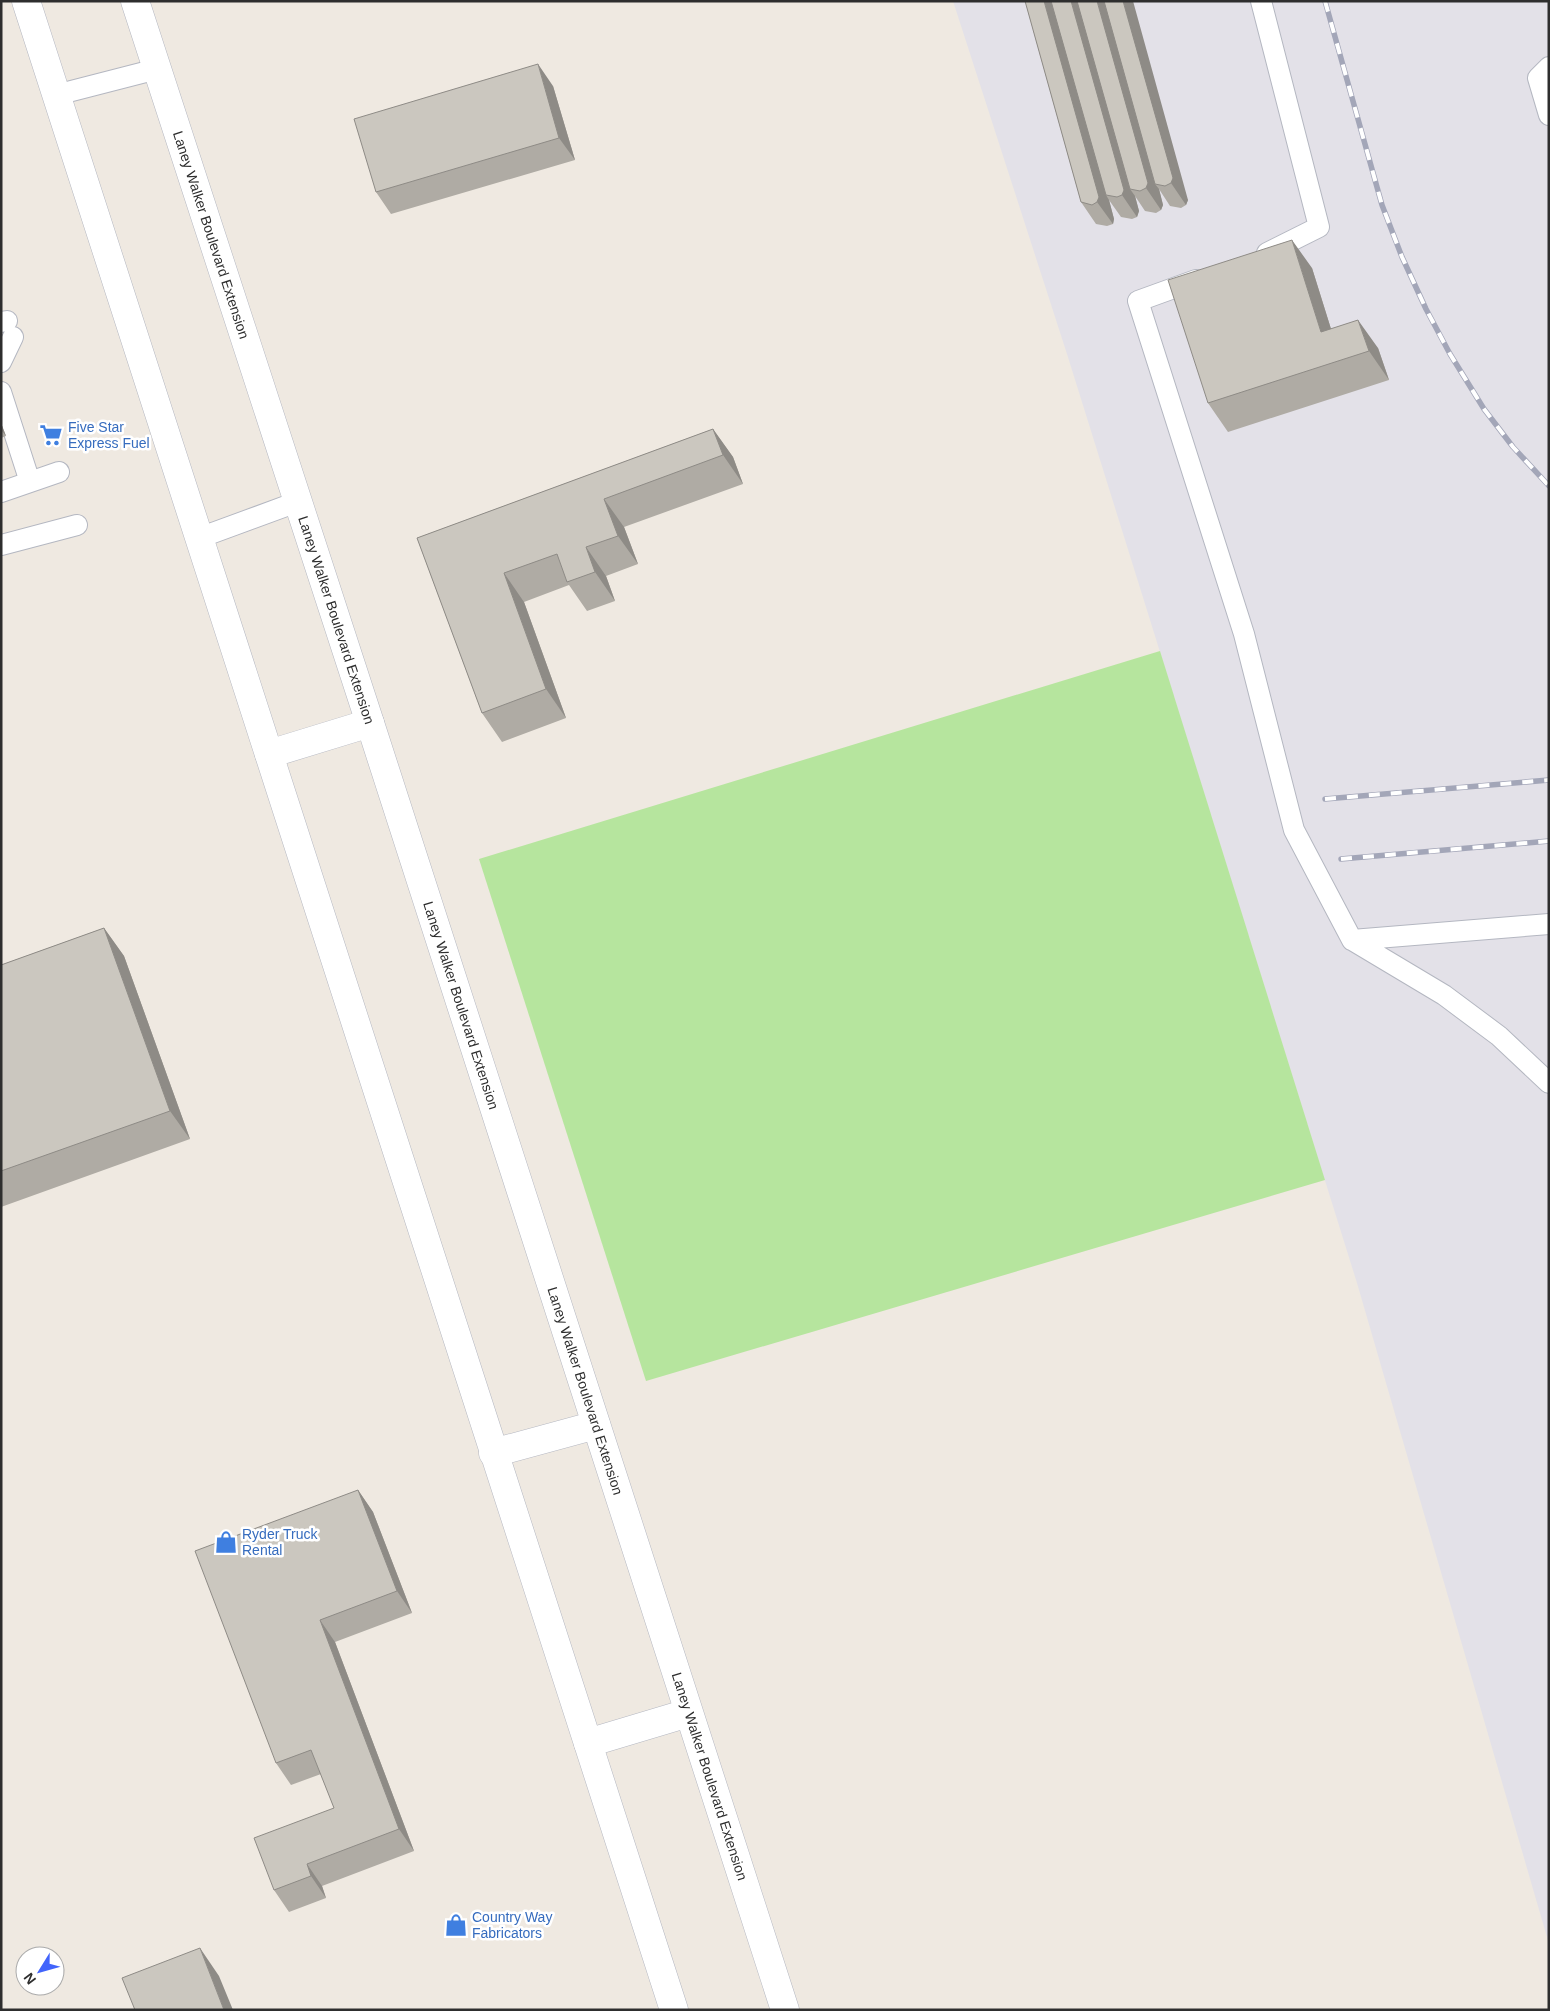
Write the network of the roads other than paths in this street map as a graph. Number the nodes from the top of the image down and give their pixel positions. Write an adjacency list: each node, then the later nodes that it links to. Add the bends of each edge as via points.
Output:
1 (26, 1): 6 (main road)
2 (135, 1): 5 (main road, Laney Walker Boulevard Extension)
3 (1261, 1): 8 (lane, via 1319,227)
4 (1549, 67): 7 (lane, via 1538,78)
5 (157, 69): 6 (lane); 16 (main road, Laney Walker Boulevard Extension)
6 (56, 95): 18 (main road)
7 (1549, 115)
8 (1250, 260)
9 (1213, 274): 23 (lane, via 1138,301 1244,634 1294,830)
10 (7, 327): 11 (lane)
11 (1, 362)
12 (1, 392): 14 (lane)
13 (59, 472): 14 (lane)
14 (30, 482): 15 (lane)
15 (1, 492)
16 (297, 502): 18 (lane); 20 (main road, Laney Walker Boulevard Extension)
17 (77, 524): 19 (lane)
18 (199, 538): 21 (main road)
19 (1, 545)
20 (370, 723): 21 (main road); 25 (main road, Laney Walker Boulevard Extension)
21 (269, 754): 26 (main road)
22 (1549, 924): 23 (lane)
23 (1352, 940): 24 (lane, via 1444,995 1498,1036)
24 (1549, 1083)
25 (596, 1426): 26 (main road); 27 (main road, Laney Walker Boulevard Extension)
26 (493, 1453): 28 (main road)
27 (688, 1713): 28 (main road); 30 (main road, Laney Walker Boulevard Extension)
28 (588, 1743): 29 (main road)
29 (674, 2010)
30 (785, 2010)

